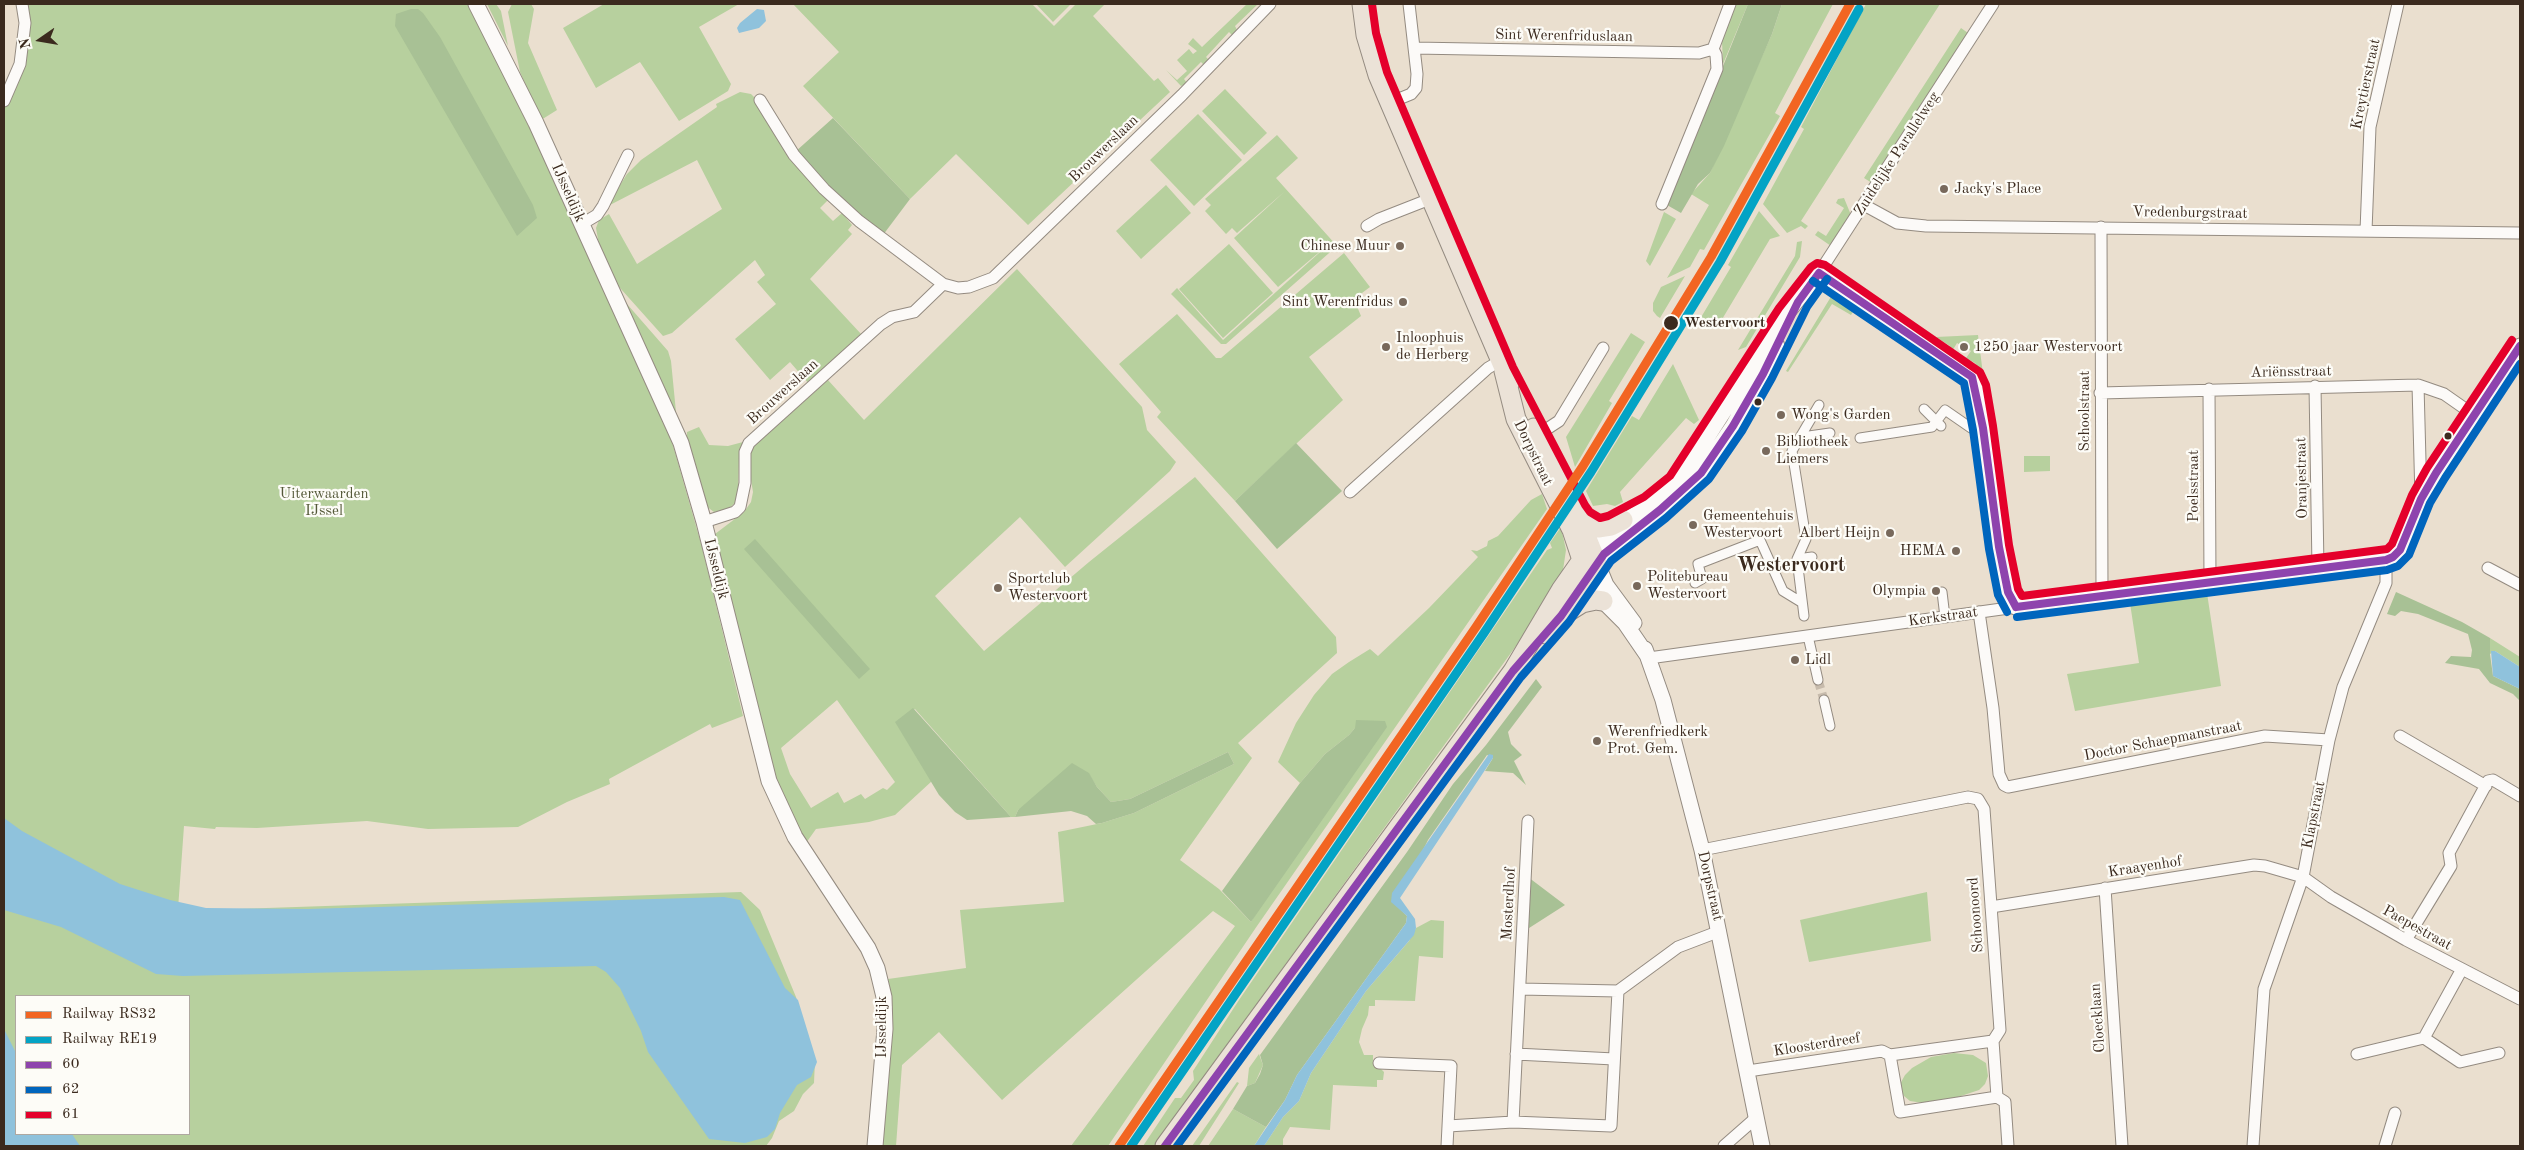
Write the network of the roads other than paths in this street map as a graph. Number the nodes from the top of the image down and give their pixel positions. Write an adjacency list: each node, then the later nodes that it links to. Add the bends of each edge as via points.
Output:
1 (22, 4): 12 (street, via 25,23 20,64)
2 (476, 4): 18 (street, IJsseldijk, via 512,72)
3 (1270, 4): 24 (street, Brouwerslaan, via 1182,95 993,278 969,287)
4 (1362, 4): 13 (main road, Dorpstraat, via 1368,46)
5 (1409, 4): 9 (street)
6 (1730, 4): 10 (street)
7 (1994, 4): 17 (street, Zuidelijke Parallelweg)
8 (2398, 4): 21 (street, Kreytierstraat, via 2370,127)
9 (1414, 48): 10 (street, Sint Werenfriduslaan, via 1699,53); 13 (street, via 1416,88 1411,94)
10 (1713, 49): 16 (street, via 1717,69)
11 (760, 100): 24 (street, Brouwerslaan, via 794,155 824,189 860,221)
12 (4, 101)
13 (1389, 103): 15 (main road, Dorpstraat)
14 (628, 155): 18 (street, via 597,215)
15 (1430, 199): 19 (street); 28 (main road, Dorpstraat)
16 (1662, 204)
17 (1864, 205): 20 (street, Vredenburgstraat, via 1907,225); 23 (street, Zuidelijke Parallelweg)
18 (582, 224): 46 (street, IJsseldijk, via 681,442)
19 (1367, 226)
20 (2101, 227): 21 (street, Vredenburgstraat); 32 (street, Schoolstraat)
21 (2366, 231): 22 (street, Vredenburgstraat)
22 (2520, 233)
23 (1820, 273): 25 (street, Zuidelijke Parallelweg); 37 (street, via 1966,371 1976,388)
24 (943, 284): 46 (street, Brouwerslaan, via 914,312 892,317 881,324 749,442 745,452 745,483 740,508)
25 (1798, 302): 45 (street, Zuidelijke Parallelweg, via 1787,314 1688,469 1668,492); 50 (street, Zuidelijke Parallelweg, via 1763,374 1701,473 1660,510)
26 (2520, 346): 35 (street)
27 (1603, 348): 40 (street, via 1556,425)
28 (1502, 366): 40 (main road, Dorpstraat, via 1516,419); 42 (street, via 1488,368)
29 (2418, 385): 30 (street, Ariënsstraat); 35 (street, Ariënsstraat, via 2444,394); 43 (street)
30 (2315, 386): 31 (street, Ariënsstraat); 51 (street, Oranjestraat)
31 (2209, 389): 32 (street, Ariënsstraat); 53 (street, Poelsstraat)
32 (2100, 393): 58 (street, Schoolstraat)
33 (1819, 404): 39 (street)
34 (1924, 409): 36 (street)
35 (2474, 416): 43 (street)
36 (1939, 423): 37 (street, via 1945,410 1951,410 1971,428); 41 (street, via 1932,427)
37 (1983, 427): 61 (street, via 1999,547 2008,592)
38 (1830, 432): 39 (street)
39 (1802, 437): 48 (street, via 1792,451 1806,539)
40 (1532, 438): 44 (main road, Dorpstraat)
41 (1860, 438)
42 (1350, 492)
43 (2421, 499): 49 (street, via 2400,550)
44 (1570, 512): 45 (main road, via 1598,528); 50 (main road, Dorpstraat); 56 (main road, via 1570,557)
45 (1623, 520): 50 (street, Zuidelijke Parallelweg)
46 (704, 522): 101 (street, IJsseldijk, via 769,780 795,837 868,948 877,968 884,997 885,1029)
47 (1812, 557): 48 (street)
48 (1797, 559): 60 (street)
49 (2386, 560): 51 (street, Kerkstraat); 73 (street, Klapstraat, via 2386,583 2343,686)
50 (1590, 562): 56 (main road); 59 (street, Dorpstraat, via 1592,588); 63 (main road); 67 (street, Dorpstraat, via 1632,618)
51 (2318, 568): 53 (street, Kerkstraat)
52 (2488, 568): 55 (street)
53 (2210, 582): 58 (street, Kerkstraat)
54 (1695, 583): 60 (street, via 1702,578 1698,564 1760,540 1783,591)
55 (2520, 585)
56 (1561, 590): 68 (main road)
57 (1942, 592): 65 (street)
58 (2102, 596): 61 (street, Kerkstraat)
59 (1603, 601): 63 (main road, via 1582,603); 67 (street, Dorpstraat, via 1625,623)
60 (1801, 602): 64 (street)
61 (2016, 607): 62 (street, Kerkstraat)
62 (1979, 612): 65 (street, Kerkstraat); 73 (street, Doctor Schaepmanstraat, via 1999,774 2004,785 2014,787 2265,736)
63 (1561, 616): 68 (main road)
64 (1804, 616)
65 (1945, 617): 66 (street, Kerkstraat)
66 (1808, 636): 67 (street, Kerkstraat); 69 (street)
67 (1649, 658): 77 (street, Dorpstraat)
68 (1513, 671): 102 (main road)
69 (1818, 680)
70 (1824, 700): 71 (street)
71 (1830, 726)
72 (2400, 736): 74 (street)
73 (2329, 740): 78 (street, Klapstraat)
74 (2486, 786): 75 (street, via 2493,780); 82 (street, via 2449,853 2451,866)
75 (2520, 796)
76 (1528, 821): 84 (street, Mosterdhof)
77 (1702, 850): 80 (street, Schoonoord, via 1968,797 1978,799 1984,809); 81 (street, Dorpstraat)
78 (2303, 877): 79 (street, Kraayenhof, via 2254,865); 82 (street, Paepestraat); 108 (street, Klapstraat, via 2264,989)
79 (2105, 888): 80 (street, Kraayenhof); 107 (street, Cloecklaan)
80 (1991, 907): 88 (street, Schoonoord, via 2000,1030)
81 (1720, 931): 85 (street, via 1678,947); 95 (street, Dorpstraat)
82 (2406, 940): 83 (street, Paepestraat)
83 (2462, 969): 86 (street, Paepestraat); 87 (street)
84 (1520, 989): 85 (street); 90 (street, Mosterdhof)
85 (1618, 992): 93 (street)
86 (2520, 999)
87 (2424, 1038): 89 (street, via 2460,1062); 91 (street)
88 (1993, 1040): 92 (street, Kloosterdreef); 96 (street)
89 (2499, 1053)
90 (1516, 1054): 93 (street); 99 (street, Mosterdhof)
91 (2357, 1054)
92 (1890, 1055): 95 (street, Kloosterdreef, via 1882,1051); 96 (street, via 1900,1112)
93 (1614, 1059): 99 (street, via 1611,1126)
94 (1379, 1063): 100 (street, via 1451,1066)
95 (1748, 1071): 98 (street, Dorpstraat)
96 (1997, 1098): 106 (street, via 2005,1102)
97 (2395, 1113): 109 (street)
98 (1757, 1117): 104 (street); 105 (street, Dorpstraat)
99 (1513, 1122): 100 (street)
100 (1448, 1126): 103 (street)
101 (875, 1146)
102 (1165, 1146)
103 (1447, 1146)
104 (1724, 1146)
105 (1762, 1146)
106 (2008, 1146)
107 (2122, 1146)
108 (2254, 1146)
109 (2385, 1146)

